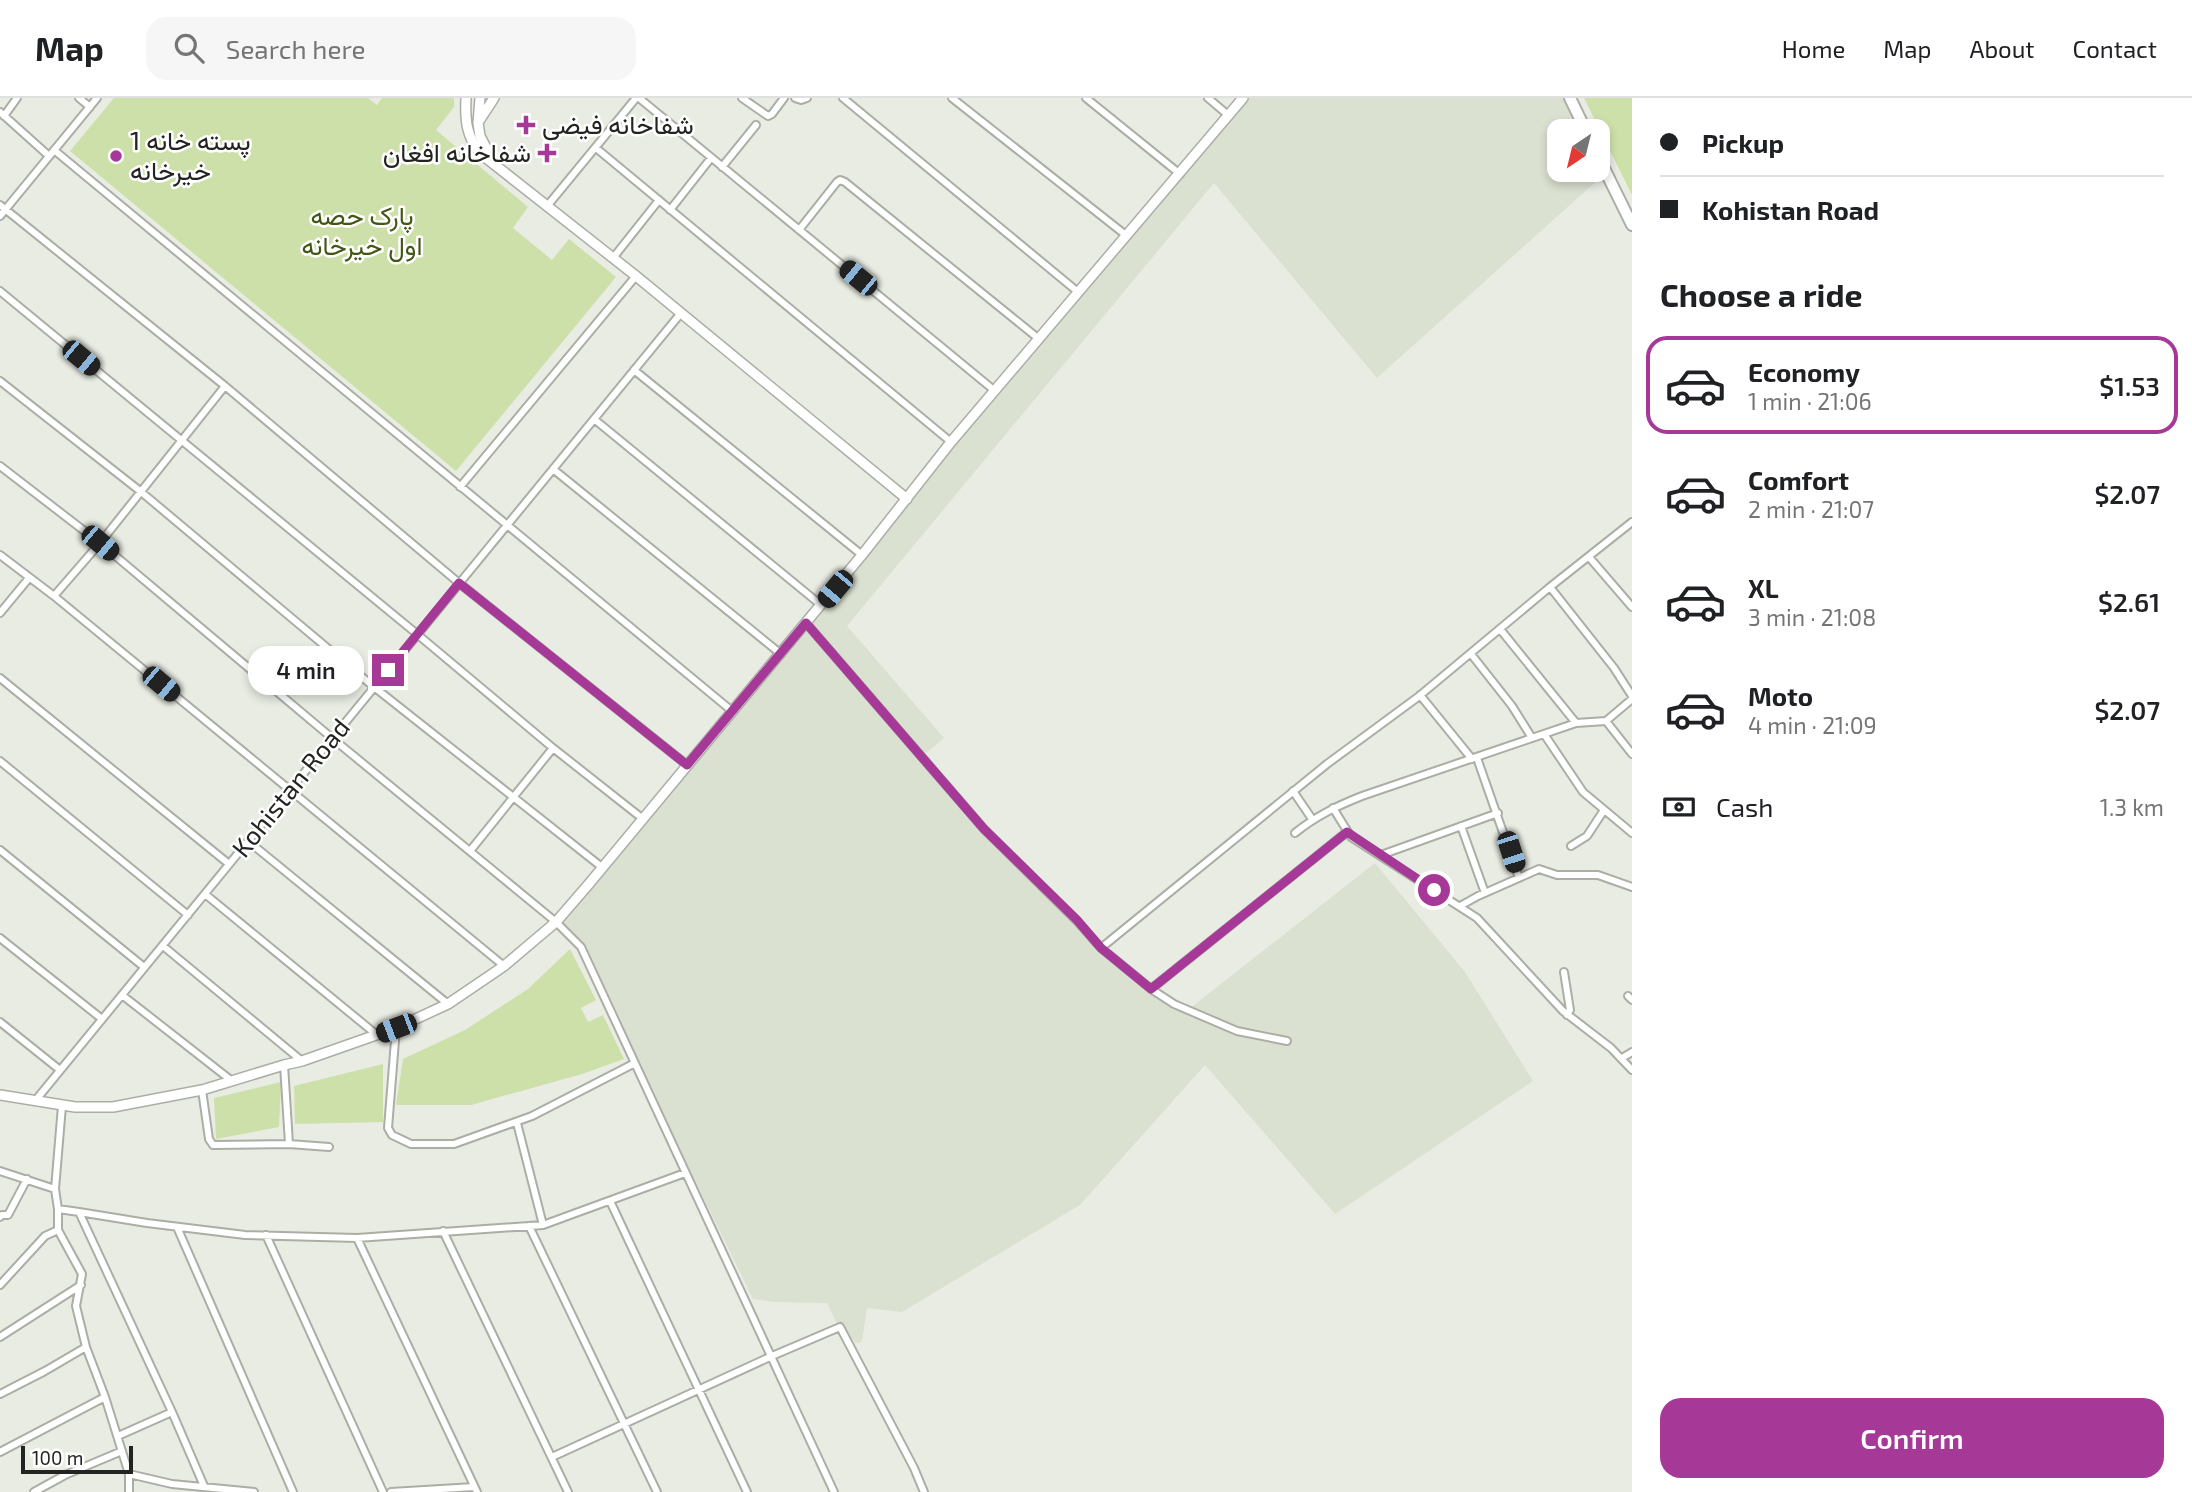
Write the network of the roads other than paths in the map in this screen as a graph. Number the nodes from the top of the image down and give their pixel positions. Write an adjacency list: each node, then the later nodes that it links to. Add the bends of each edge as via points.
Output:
1 (17, 98): 19 (street)
2 (79, 98): 18 (street)
3 (97, 98): 18 (street)
4 (466, 98): 28 (main road, via 469,135 475,147)
5 (480, 98): 22 (main road)
6 (494, 98): 22 (main road)
7 (637, 98): 24 (street); 27 (street)
8 (742, 98): 9 (street, via 768,116)
9 (784, 98)
10 (795, 98): 11 (street)
11 (807, 98)
12 (843, 98): 43 (street)
13 (952, 98): 39 (street)
14 (1086, 98): 30 (street)
15 (1208, 98): 20 (street)
16 (1243, 98): 20 (main road)
17 (1570, 98): 21 (highway)
18 (90, 107): 25 (street)
19 (2, 114): 26 (street)
20 (1228, 115): 30 (main road)
21 (1580, 119)
22 (478, 123): 28 (main road)
23 (756, 125): 29 (street)
24 (596, 148): 32 (street); 33 (street)
25 (54, 150): 26 (street); 55 (street)
26 (49, 156): 34 (street)
27 (711, 158): 29 (street); 35 (street)
28 (493, 161): 33 (main road)
29 (722, 167): 38 (street)
30 (1180, 174): 39 (main road)
31 (1610, 180): 37 (highway)
32 (659, 200): 35 (street); 40 (street)
33 (548, 205): 40 (main road)
34 (3, 207): 36 (street); 48 (street)
35 (670, 210): 52 (street)
36 (0, 216)
37 (1632, 225)
38 (799, 230): 45 (street, via 837,182 845,182); 49 (street)
39 (1127, 236): 43 (main road)
40 (613, 258): 41 (main road)
41 (636, 276): 44 (main road); 55 (street)
42 (0, 291): 51 (street)
43 (1078, 292): 45 (main road)
44 (681, 313): 46 (street, Kohistan Road); 57 (main road)
45 (1039, 339): 49 (main road)
46 (634, 370): 50 (street, Kohistan Road); 62 (street)
47 (0, 381): 56 (street)
48 (225, 386): 51 (street); 65 (street)
49 (995, 391): 52 (main road)
50 (594, 419): 54 (street, Kohistan Road); 68 (street)
51 (182, 441): 56 (street); 73 (street)
52 (951, 442): 57 (main road)
53 (0, 466): 60 (street)
54 (553, 469): 59 (street, Kohistan Road); 74 (street)
55 (460, 488): 59 (street)
56 (141, 491): 60 (street); 77 (street)
57 (907, 499): 62 (main road)
58 (1632, 522): 63 (street)
59 (507, 526): 65 (street, Kohistan Road); 80 (street)
60 (100, 543): 67 (street); 84 (street)
61 (0, 555): 64 (street)
62 (862, 555): 68 (main road)
63 (1589, 557): 66 (street); 69 (street)
64 (29, 578): 67 (street); 70 (street)
65 (459, 583): 73 (street, Kohistan Road); 90 (street)
66 (1550, 587): 72 (street); 79 (street)
67 (54, 596): 91 (street)
68 (821, 605): 71 (main road)
69 (1632, 607)
70 (0, 613)
71 (806, 623): 74 (main road); 119 (street, via 984,829)
72 (1500, 629): 75 (street); 82 (street)
73 (418, 634): 77 (street, Kohistan Road); 86 (street)
74 (781, 654): 80 (main road)
75 (1471, 654): 78 (street); 85 (street)
76 (0, 678): 108 (street)
77 (374, 687): 84 (street, Kohistan Road); 93 (street)
78 (1420, 695): 88 (street); 92 (street)
79 (1632, 698): 81 (street)
80 (732, 711): 90 (main road)
81 (1606, 721): 82 (street); 87 (street)
82 (1576, 723): 83 (street)
83 (1544, 734): 85 (street); 95 (street, via 1583,792)
84 (332, 738): 91 (street, Kohistan Road); 106 (street)
85 (1532, 738): 88 (street)
86 (553, 748): 93 (street); 97 (street)
87 (1632, 754)
88 (1474, 758): 94 (street); 96 (street)
89 (0, 761): 115 (street)
90 (687, 765): 97 (main road)
91 (290, 790): 103 (street, Kohistan Road); 120 (street)
92 (1293, 791): 98 (street); 119 (street)
93 (512, 797): 106 (street); 109 (street)
94 (1333, 808): 98 (street); 101 (street)
95 (1604, 810): 102 (street); 104 (street, via 1587,836)
96 (1497, 813): 99 (street); 110 (street)
97 (643, 818): 109 (main road)
98 (1312, 819): 100 (street)
99 (1461, 826): 107 (street); 112 (street)
100 (1295, 832)
101 (1347, 832): 107 (street); 123 (street)
102 (1632, 833)
103 (248, 841): 108 (street, Kohistan Road); 125 (street)
104 (1571, 846)
105 (0, 850): 121 (street)
106 (470, 851): 116 (street)
107 (1381, 855): 114 (street)
108 (229, 864): 113 (street, Kohistan Road)
109 (603, 868): 116 (main road)
110 (1519, 878): 111 (street, via 1539,869 1557,875 1598,875); 112 (street)
111 (1632, 887)
112 (1485, 893): 114 (street)
113 (205, 894): 115 (street, Kohistan Road); 130 (street)
114 (1460, 906): 126 (street, via 1477,918)
115 (188, 915): 118 (street, Kohistan Road)
116 (556, 922): 120 (main road); 135 (street, via 581,947)
117 (0, 938): 127 (street)
118 (163, 946): 121 (street, Kohistan Road); 134 (street)
119 (1101, 948): 123 (street)
120 (504, 966): 125 (main road)
121 (145, 967): 124 (street, Kohistan Road)
122 (1564, 972): 126 (street)
123 (1151, 989): 131 (street, via 1237,1031)
124 (122, 995): 127 (street, Kohistan Road); 139 (street)
125 (448, 1004): 129 (main road)
126 (1567, 1014): 133 (street)
127 (102, 1019): 137 (street, Kohistan Road)
128 (0, 1022): 137 (street)
129 (396, 1028): 130 (main road); 144 (street, via 388,1128 392,1135 411,1144 454,1144)
130 (377, 1035): 134 (main road)
131 (1287, 1041)
132 (1632, 1052): 133 (street)
133 (1622, 1058): 138 (street)
134 (302, 1062): 136 (main road)
135 (635, 1063): 144 (street); 148 (street)
136 (284, 1065): 139 (main road); 145 (street)
137 (60, 1070): 142 (street, Kohistan Road)
138 (1632, 1070)
139 (232, 1081): 140 (main road)
140 (202, 1090): 143 (main road, via 113,1107); 145 (street, via 209,1139 214,1145)
141 (0, 1095): 142 (main road)
142 (35, 1101): 143 (main road)
143 (62, 1105): 150 (street)
144 (516, 1123): 155 (street)
145 (289, 1144): 146 (street)
146 (329, 1147)
147 (0, 1171): 149 (street)
148 (685, 1174): 151 (street); 166 (street)
149 (27, 1179): 150 (street); 154 (street, via 8,1216)
150 (55, 1189): 152 (street)
151 (610, 1201): 155 (street); 167 (street)
152 (58, 1209): 153 (street); 158 (street)
153 (79, 1212): 157 (street); 170 (street)
154 (0, 1217)
155 (543, 1225): 156 (street)
156 (529, 1226): 159 (street); 171 (street)
157 (177, 1227): 160 (street); 186 (street)
158 (58, 1230): 162 (street, via 45,1236); 163 (street, via 82,1274)
159 (443, 1231): 161 (street); 175 (street)
160 (266, 1236): 161 (street); 187 (street)
161 (357, 1238): 180 (street)
162 (0, 1285)
163 (81, 1285): 164 (street); 165 (street, via 76,1306)
164 (0, 1337)
165 (86, 1347): 168 (street); 169 (street)
166 (772, 1356): 167 (street); 192 (street); 193 (street, via 840,1327)
167 (699, 1389): 171 (street); 191 (street)
168 (0, 1394)
169 (105, 1397): 172 (street); 174 (street)
170 (172, 1412): 172 (street); 178 (street)
171 (625, 1423): 175 (street); 190 (street)
172 (118, 1436): 173 (street)
173 (122, 1451): 176 (street); 182 (street)
174 (0, 1452)
175 (552, 1457): 189 (street)
176 (129, 1474): 177 (street); 183 (street)
177 (169, 1483): 178 (street); 184 (street)
178 (204, 1486): 179 (street)
179 (216, 1490): 185 (street)
180 (475, 1490): 181 (street)
181 (431, 1491): 188 (street)
182 (34, 1492)
183 (129, 1492)
184 (169, 1492)
185 (254, 1492)
186 (293, 1492)
187 (383, 1492)
188 (391, 1492)
189 (568, 1492)
190 (657, 1492)
191 (747, 1492)
192 (834, 1492)
193 (924, 1492)

